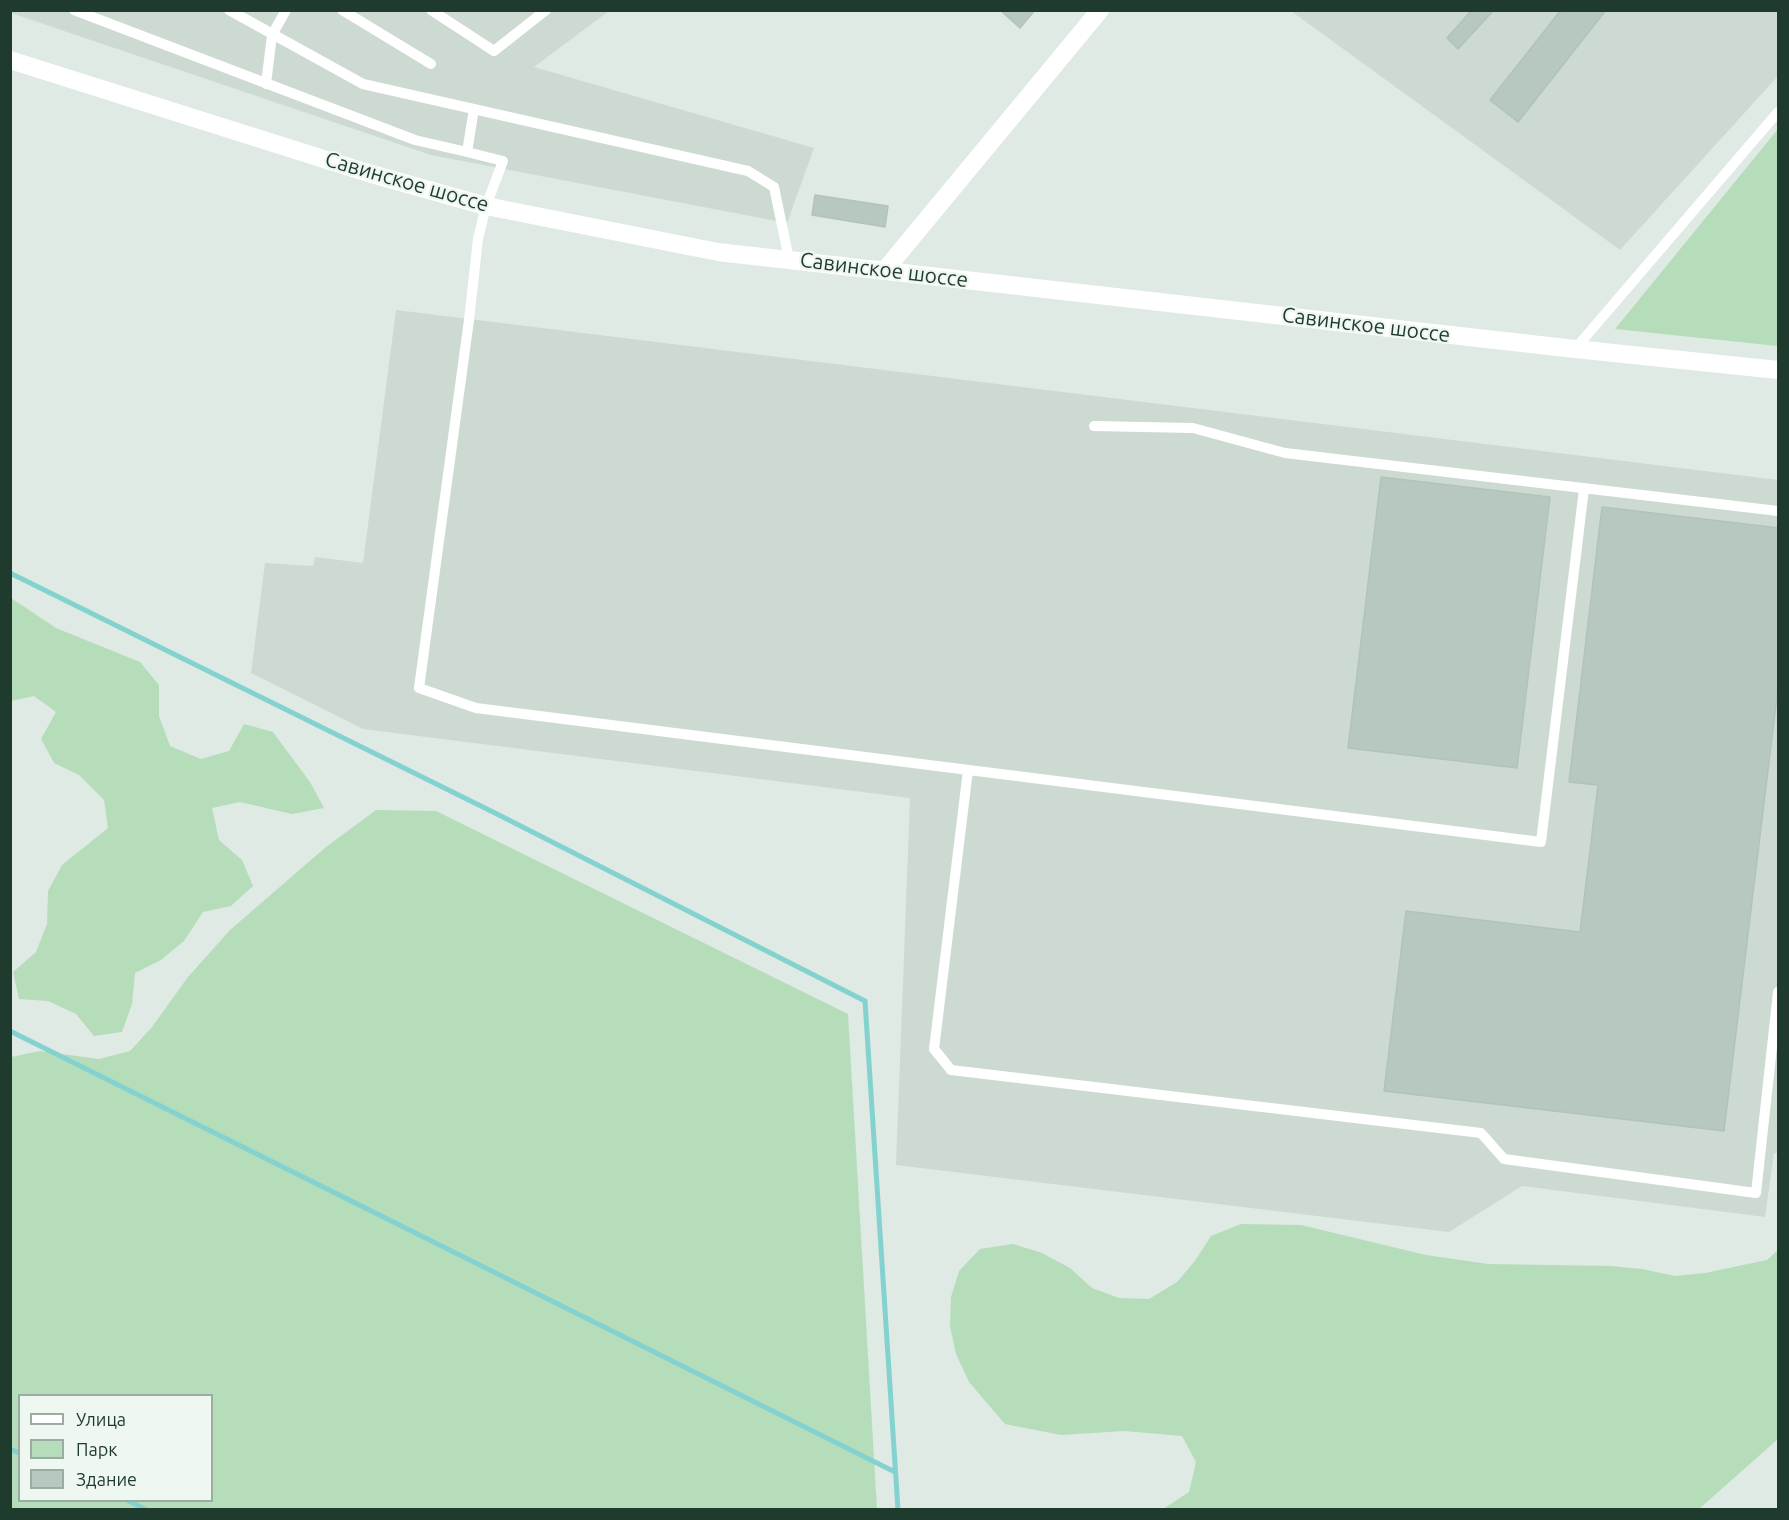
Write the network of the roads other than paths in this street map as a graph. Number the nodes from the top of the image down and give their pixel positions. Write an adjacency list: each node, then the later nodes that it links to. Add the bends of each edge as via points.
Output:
1 (74, 10): 11 (lane)
2 (229, 10): 8 (lane)
3 (286, 10): 8 (lane)
4 (342, 10): 10 (lane)
5 (431, 10): 6 (lane, via 494,51)
6 (546, 10)
7 (1100, 10): 17 (street)
8 (273, 35): 11 (lane); 12 (lane, via 363,84)
9 (10, 60): 15 (street, Савинское шоссе, via 368,173)
10 (431, 64)
11 (266, 84): 14 (lane, via 415,140)
12 (474, 109): 14 (lane); 16 (lane, via 747,171 774,187)
13 (1779, 112): 18 (lane)
14 (467, 152): 15 (lane, via 503,161)
15 (486, 206): 16 (street, Савинское шоссе, via 718,252); 23 (lane, via 478,240 419,688 476,708)
16 (789, 259): 17 (street, Савинское шоссе)
17 (885, 270): 18 (street, Савинское шоссе)
18 (1575, 349): 19 (street, Савинское шоссе)
19 (1779, 370)
20 (1094, 426): 21 (lane, via 1193,428 1285,453)
21 (1584, 489): 22 (lane); 23 (lane, via 1541,842)
22 (1779, 511)
23 (968, 770): 24 (lane, via 934,1049 951,1070 1481,1133 1504,1159 1756,1193)
24 (1779, 992)

